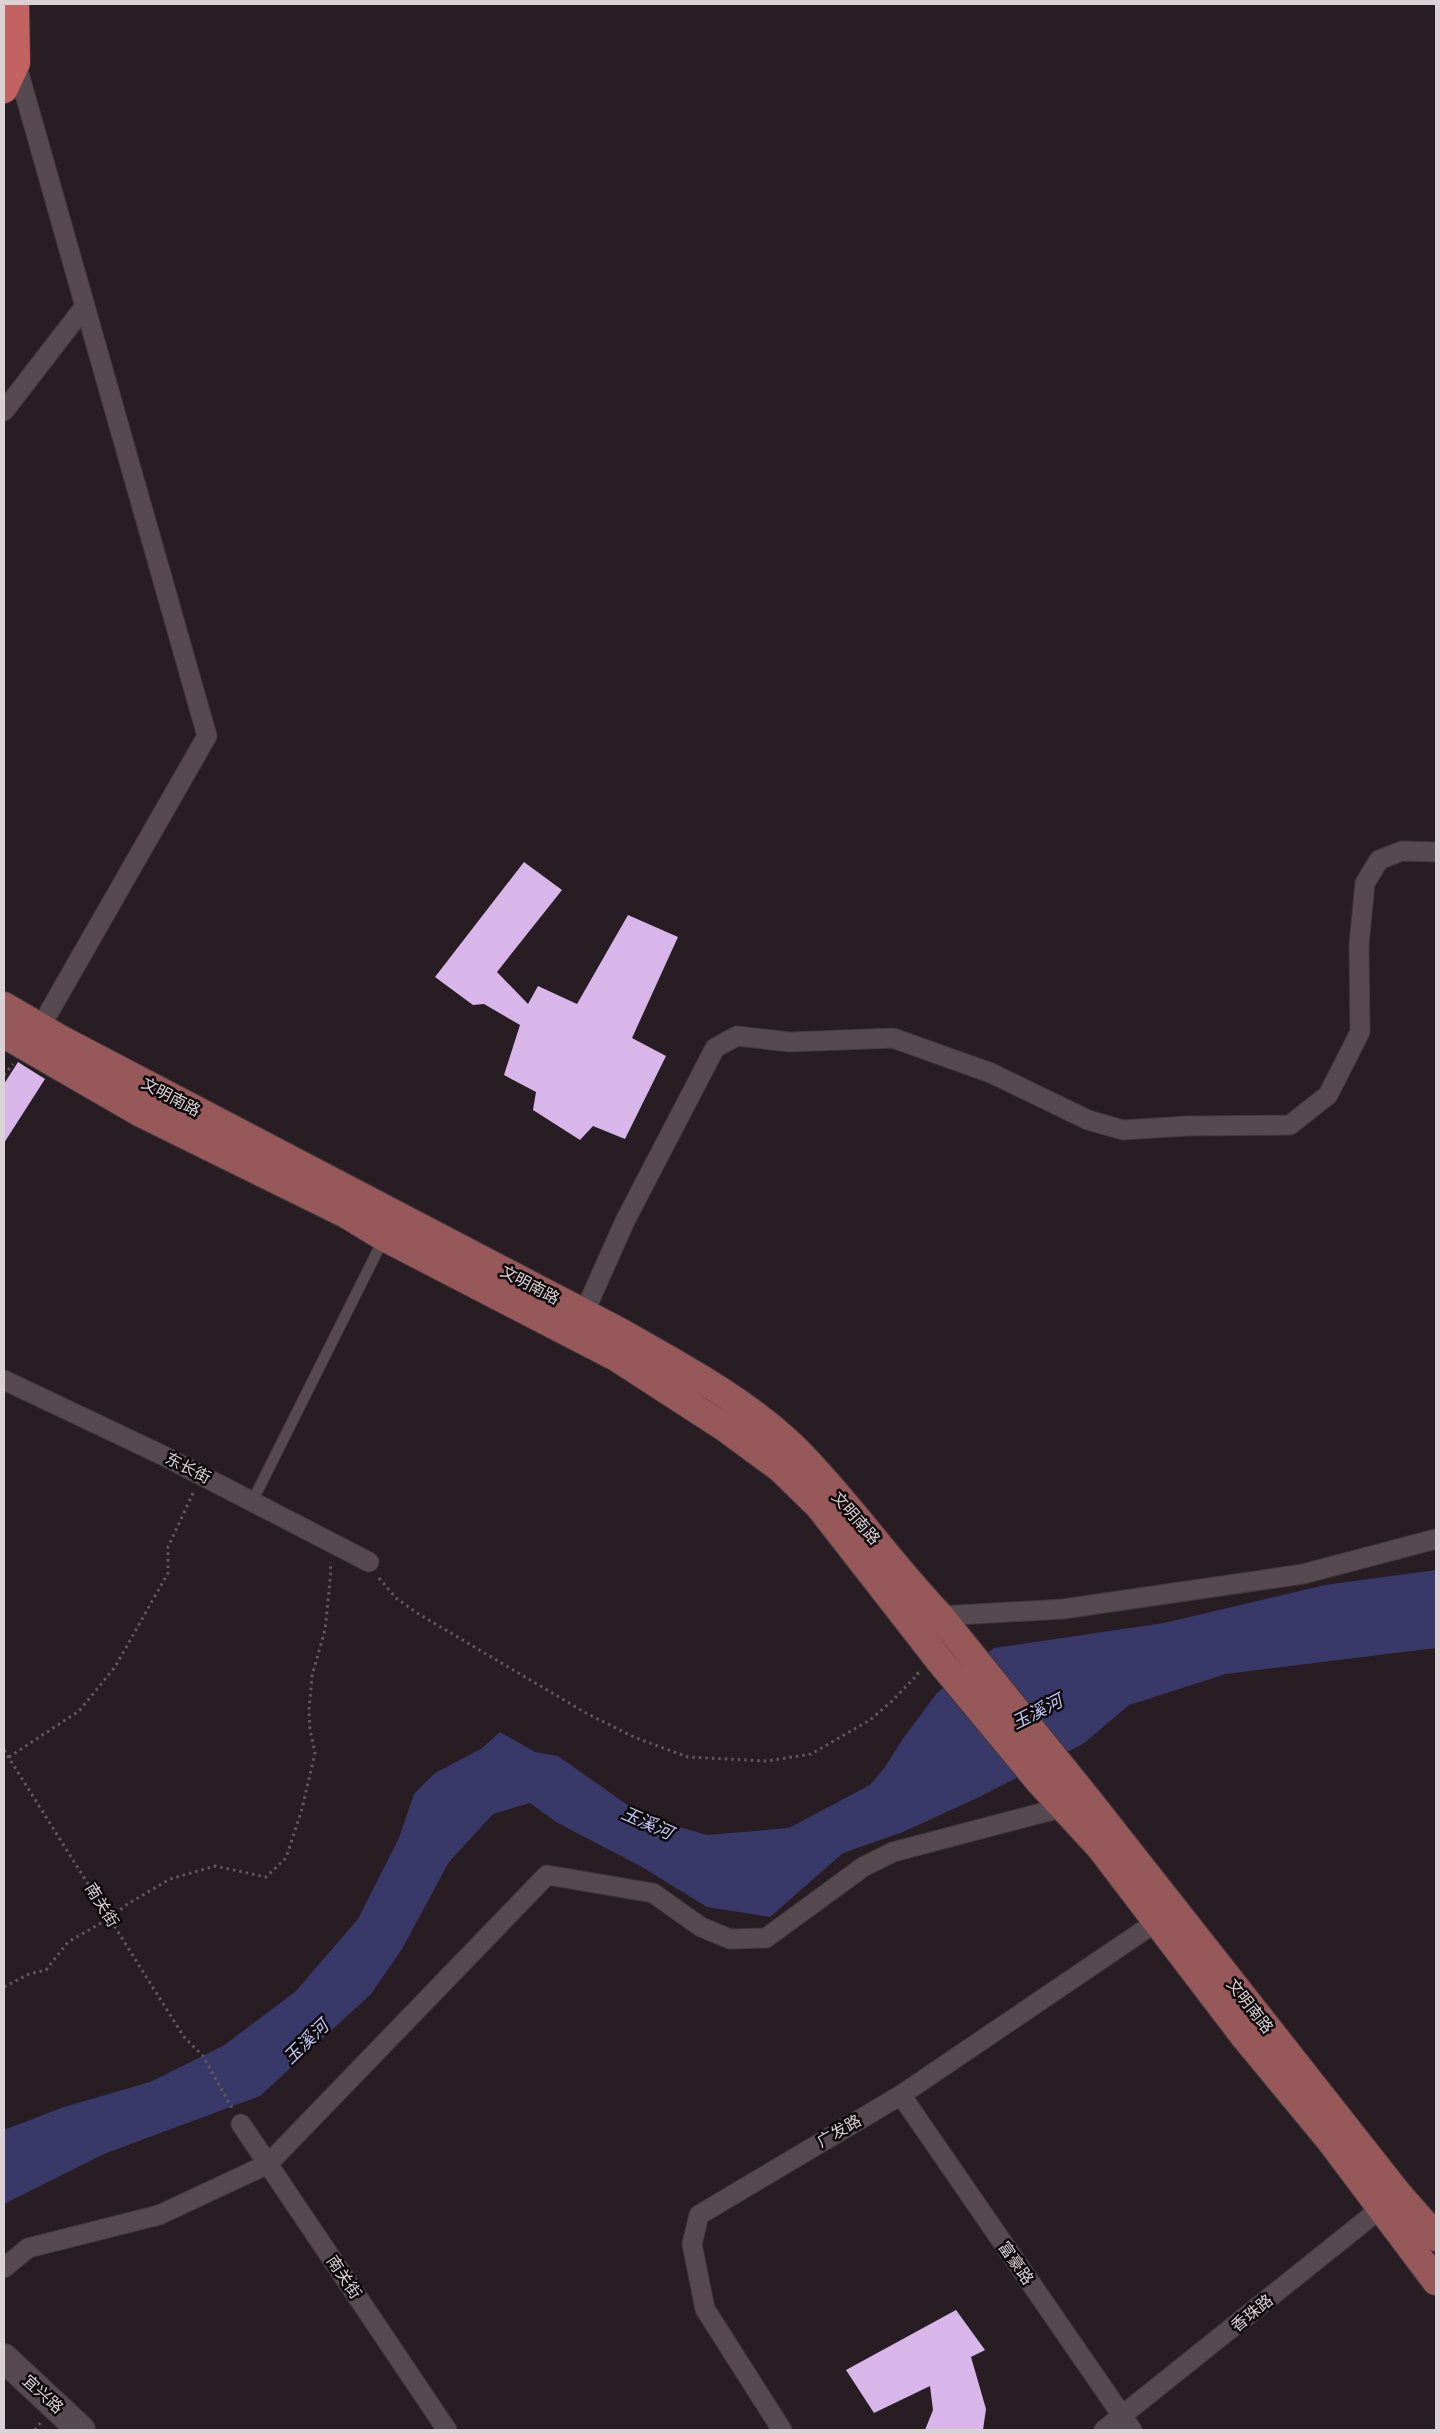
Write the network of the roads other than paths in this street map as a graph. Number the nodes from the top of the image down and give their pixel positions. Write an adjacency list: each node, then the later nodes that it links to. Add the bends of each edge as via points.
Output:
1 (15, 4): 2 (highway)
2 (16, 63): 3 (highway); 4 (street)
3 (4, 89)
4 (85, 306): 5 (street); 7 (street, via 207,736)
5 (4, 411)
6 (1436, 852): 10 (street, via 1402,851 1379,860 1365,883 1359,945 1360,1032 1328,1095 1290,1125 1123,1130 1088,1120 990,1073 894,1038 790,1042 737,1036 722,1044 715,1048 625,1220)
7 (49, 1012)
8 (8, 1041): 9 (main road, 文明南路, via 62,1040)
9 (390, 1226): 10 (main road, 文明南路); 12 (lane); 16 (main road, via 616,1357 724,1427 780,1468 820,1506 1039,1781)
10 (584, 1313): 15 (main road, 文明南路, via 688,1371 762,1421 795,1449 861,1521 914,1589)
11 (4, 1380): 12 (street, 东长街)
12 (252, 1502): 14 (street, 东长街)
13 (1436, 1539): 15 (street, via 1303,1574 1063,1609)
14 (369, 1562)
15 (940, 1616): 16 (main road, 文明南路, via 1066,1773)
16 (1076, 1804): 17 (main road, 文明南路); 20 (street, via 893,1852 863,1867 766,1938 730,1939 700,1927 652,1893 547,1875)
17 (1165, 1916): 18 (street, 广发路); 21 (main road, 文明南路)
18 (901, 2095): 26 (street, 富豪路); 29 (street, 广发路, via 699,2215 692,2244 705,2309)
19 (241, 2124): 20 (street, 南关街)
20 (268, 2164): 23 (street, via 159,2215 28,2248); 28 (street, 南关街)
21 (1390, 2201): 22 (main road, 文明南路); 24 (main road); 26 (street, 香珠路)
22 (1436, 2237)
23 (4, 2268)
24 (1436, 2281)
25 (4, 2358): 27 (main road, 宜兴路)
26 (1127, 2424): 30 (street, 香珠路)
27 (82, 2430)
28 (446, 2430)
29 (782, 2430)
30 (1104, 2430)

